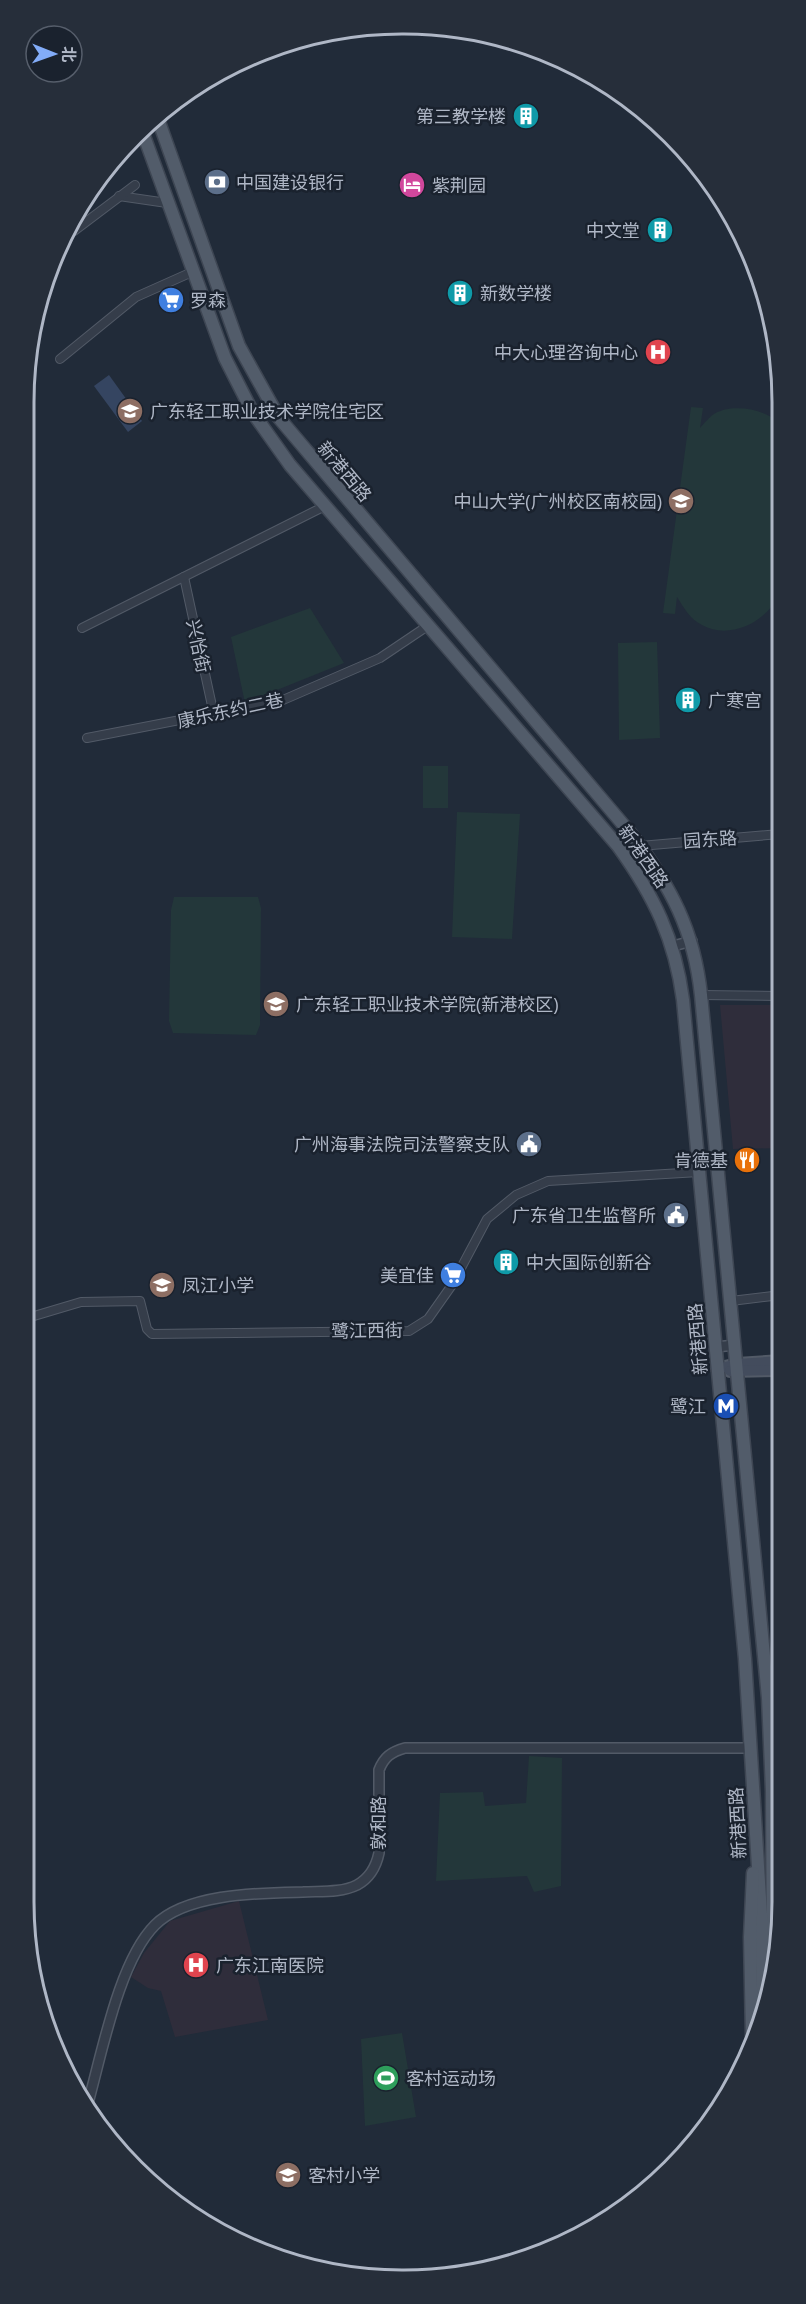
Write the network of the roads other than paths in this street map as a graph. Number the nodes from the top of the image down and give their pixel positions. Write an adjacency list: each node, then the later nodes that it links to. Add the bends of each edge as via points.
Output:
1 (160, 126): 15 (main road, 新港西路, via 239,346 279,418)
2 (145, 139): 5 (main road, 新港西路)
3 (135, 185): 4 (street)
4 (119, 196): 5 (street); 6 (street)
5 (167, 203): 7 (main road, 新港西路)
6 (80, 226)
7 (192, 272): 8 (street, via 136,297); 9 (main road, 新港西路, via 241,391 271,440)
8 (60, 359)
9 (325, 506): 10 (street); 11 (main road, 新港西路)
10 (184, 576): 12 (street); 13 (street, 兴怡街)
11 (429, 625): 13 (street, 康乐东约二巷, via 380,658 283,700); 16 (main road, 新港西路)
12 (82, 628)
13 (214, 715): 14 (street, 康乐东约二巷)
14 (87, 738)
15 (570, 761): 16 (street); 18 (main road, 新港西路)
16 (556, 772): 20 (main road, 新港西路, via 629,861 657,906)
17 (772, 835): 18 (street, 园东路)
18 (640, 846): 19 (main road, 新港西路, via 671,893)
19 (692, 941): 20 (street); 21 (main road, 新港西路)
20 (673, 946): 23 (main road, 新港西路, via 683,1000)
21 (701, 995): 22 (street); 25 (main road, 新港西路)
22 (772, 996)
23 (699, 1172): 26 (street, 鹭江西街, via 548,1181 516,1195 486,1219 452,1285 428,1319 409,1331 152,1334 140,1301 81,1302); 28 (main road, 新港西路)
24 (772, 1296): 25 (street)
25 (731, 1301): 27 (main road, 新港西路)
26 (34, 1316)
27 (735, 1345): 28 (street); 30 (main road, 新港西路)
28 (716, 1347): 31 (main road, 新港西路)
29 (772, 1362): 30 (main road)
30 (737, 1368): 31 (main road); 32 (main road); 33 (main road, 新港西路)
31 (717, 1369): 34 (main road, 新港西路)
32 (772, 1370)
33 (741, 1416): 34 (main road); 37 (main road, 新港西路, via 768,1698)
34 (721, 1418): 35 (main road, 新港西路)
35 (751, 1748): 36 (main road, 新港西路); 41 (street, 敦和路, via 395,1751 379,1770 379,1853 368,1878 342,1890 249,1895 205,1902 176,1911 149,1931 120,1992)
36 (756, 1848): 39 (main road, 新港西路); 40 (main road, via 750,1903)
37 (772, 1851): 38 (main road, 新港西路)
38 (772, 1901)
39 (762, 1983)
40 (751, 2022)
41 (90, 2095)

